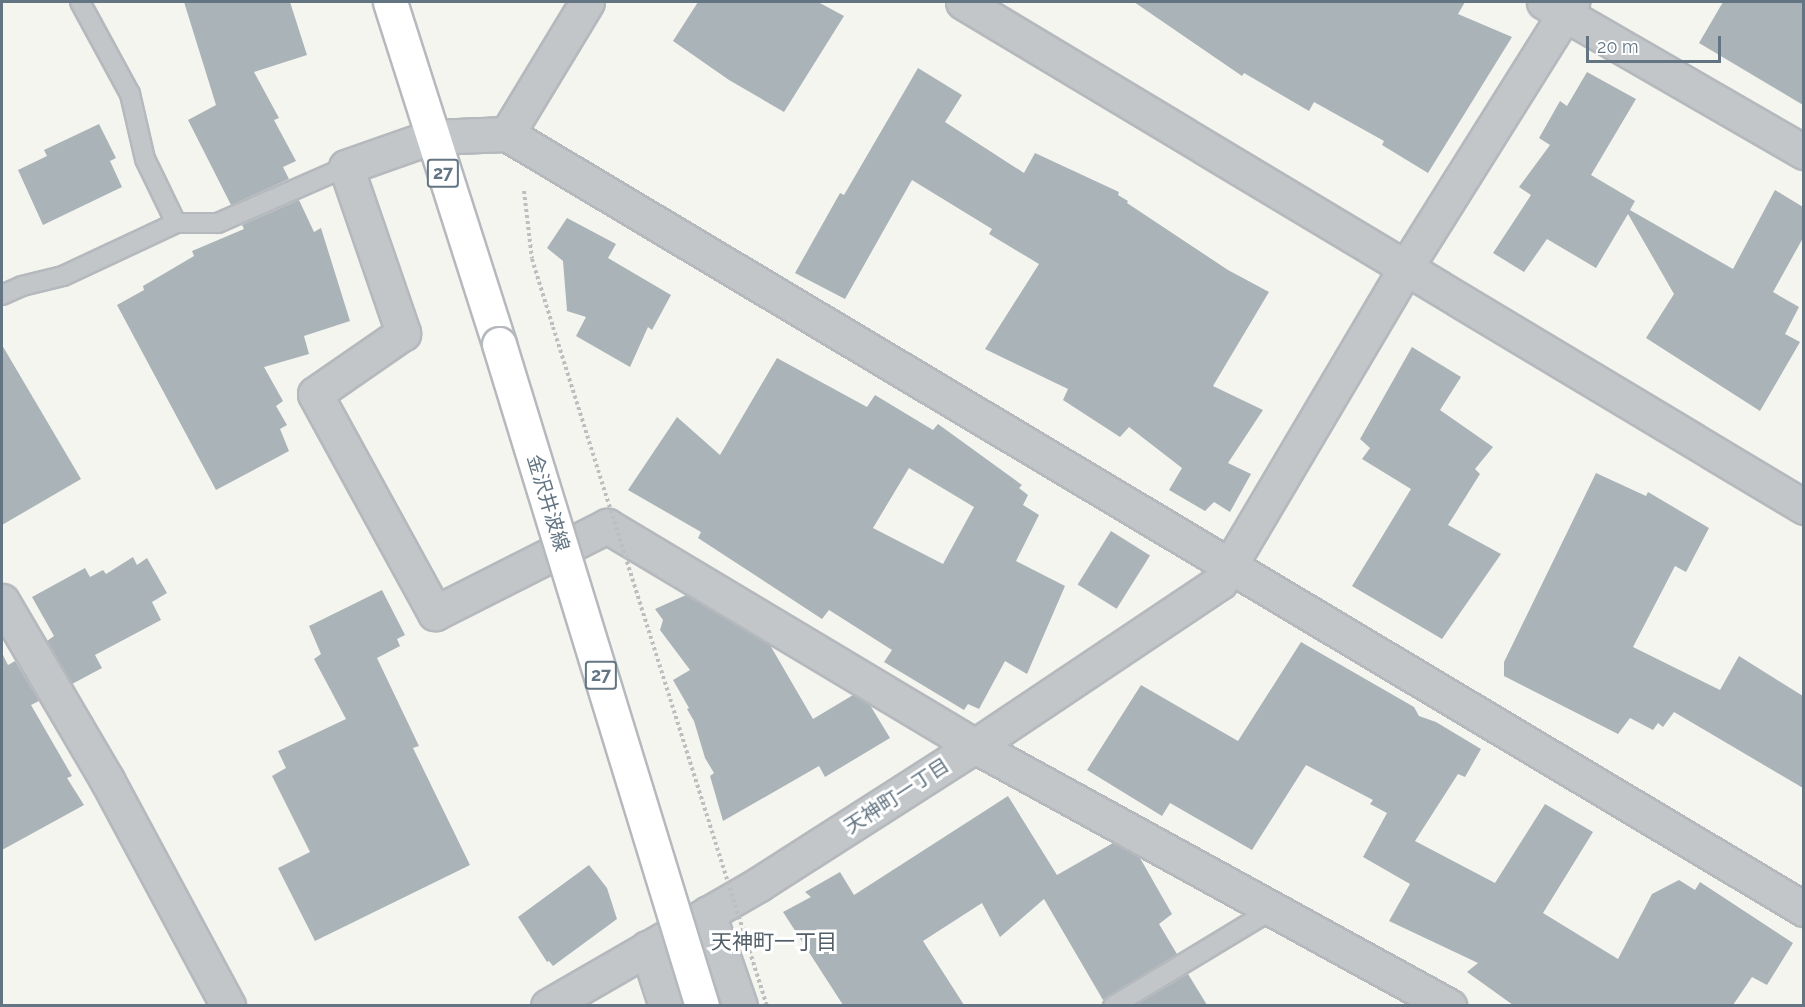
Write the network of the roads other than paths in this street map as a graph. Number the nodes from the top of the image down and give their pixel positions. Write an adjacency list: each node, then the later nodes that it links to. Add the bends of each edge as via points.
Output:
1 (80, 2): 10 (lane, via 130,94 145,159)
2 (390, 2): 7 (main road, 金沢井波線 / 27)
3 (587, 2): 6 (street)
4 (963, 2): 11 (street)
5 (1560, 6): 8 (street); 11 (street, 天神町一丁目)
6 (507, 134): 7 (street); 14 (street)
7 (431, 136): 9 (street); 24 (main road, 金沢井波線 / 27, bridge)
8 (1803, 152)
9 (346, 167): 10 (lane, via 218,223); 16 (street, via 403,333 315,393 435,613 607,526)
10 (176, 223): 12 (lane, via 63,276)
11 (1406, 267): 13 (street); 14 (street, 天神町一丁目)
12 (2, 295)
13 (1803, 507)
14 (1230, 565): 16 (street, 天神町一丁目, via 1220,582); 18 (street)
15 (2, 601): 21 (street, via 107,780)
16 (975, 746): 17 (street); 19 (street, 天神町一丁目)
17 (1273, 909): 26 (lane); 27 (street)
18 (1803, 909)
19 (708, 913): 20 (street, 天神町一丁目); 25 (street)
20 (647, 948): 22 (street, 天神町一丁目); 23 (street)
21 (228, 1005)
22 (548, 1005)
23 (666, 1005)
24 (702, 1005)
25 (740, 1005)
26 (1113, 1005)
27 (1449, 1005)

